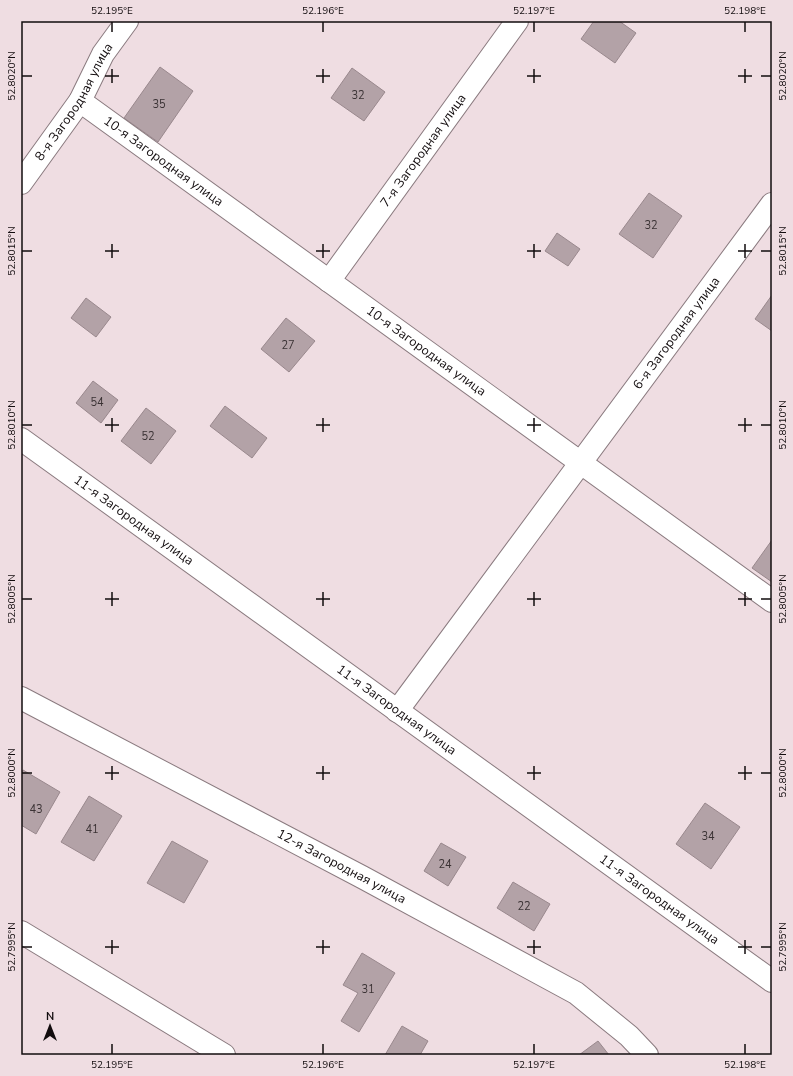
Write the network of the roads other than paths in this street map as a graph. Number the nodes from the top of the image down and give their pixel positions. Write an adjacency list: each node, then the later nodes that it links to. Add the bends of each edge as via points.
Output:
1 (127, 21): 3 (street, 8-я Загородная улица, via 102,54)
2 (517, 21): 6 (street, 7-я Загородная улица)
3 (80, 101): 4 (street, 8-я Загородная улица); 6 (street, 10-я Загородная улица)
4 (21, 183)
5 (772, 204): 8 (street, 6-я Загородная улица)
6 (329, 281): 8 (street, 10-я Загородная улица)
7 (21, 440): 11 (street, 11-я Загородная улица)
8 (580, 463): 9 (street, 10-я Загородная улица); 11 (street, 6-я Загородная улица)
9 (772, 601)
10 (21, 698): 15 (street, 12-я Загородная улица, via 576,993 629,1036)
11 (397, 711): 13 (street, 11-я Загородная улица)
12 (21, 932): 14 (street)
13 (772, 981)
14 (224, 1055)
15 (647, 1055)

